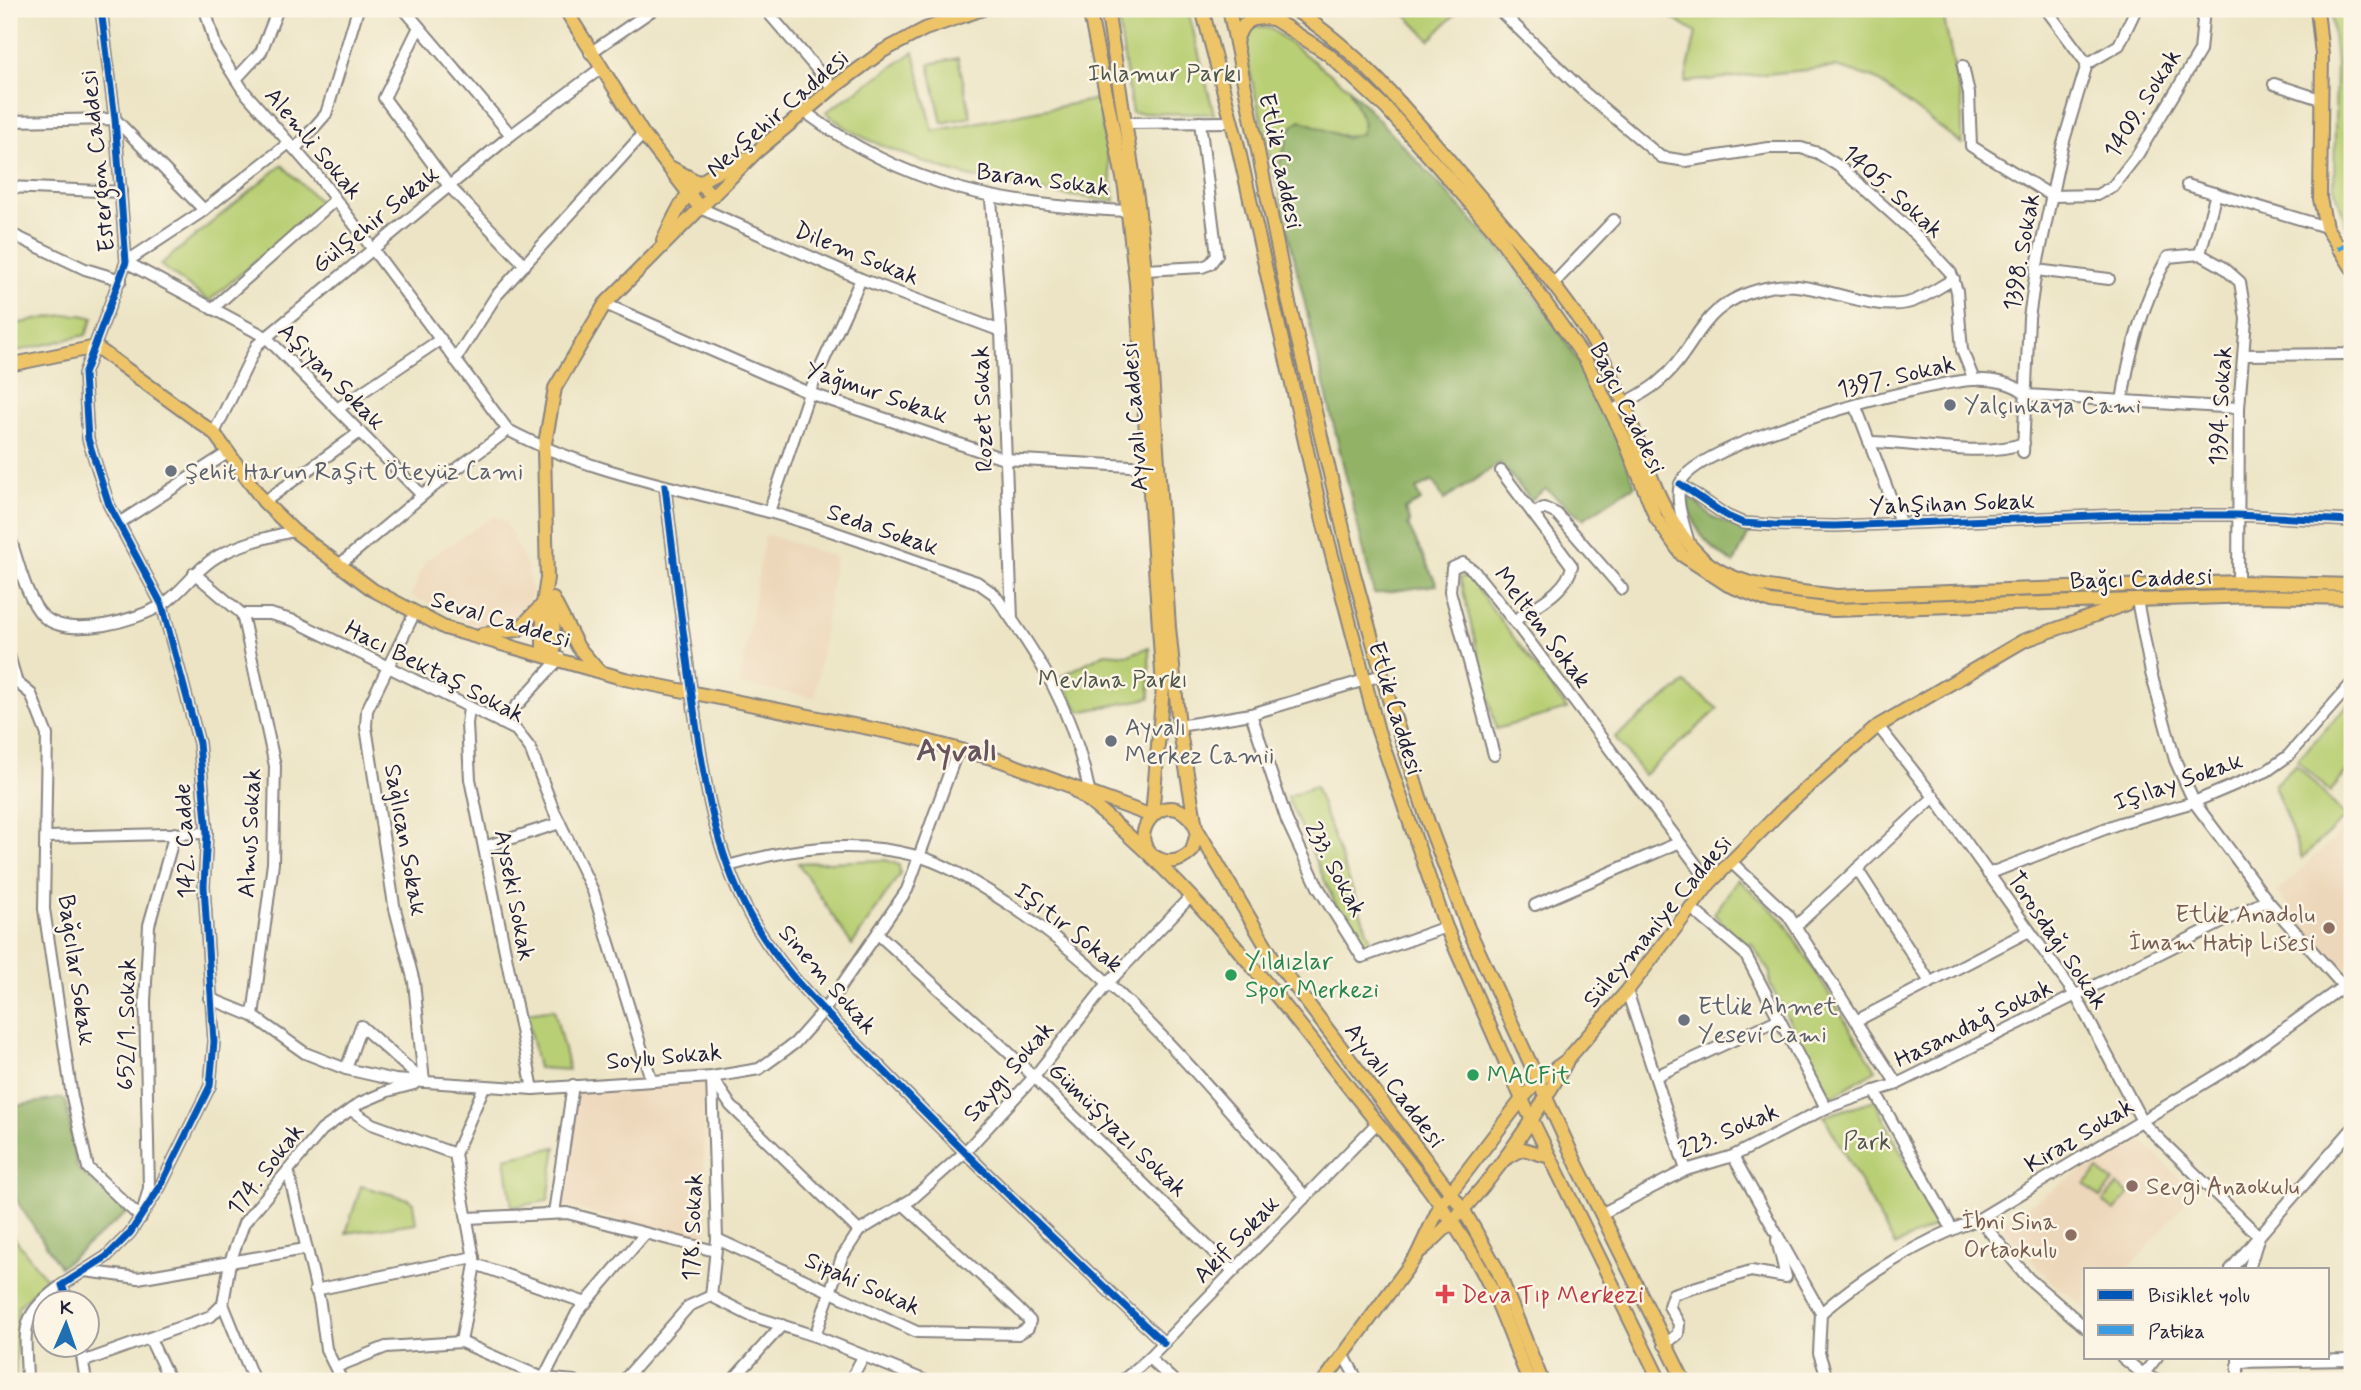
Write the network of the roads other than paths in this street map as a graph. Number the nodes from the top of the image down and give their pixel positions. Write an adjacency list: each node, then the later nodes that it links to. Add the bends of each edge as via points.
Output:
1 (101, 9): 35 (street, Estergon Caddesi)
2 (205, 9): 30 (street, Alemli Sokak, via 216,48)
3 (278, 9): 30 (street, via 261,52)
4 (358, 9): 42 (street, via 326,114)
5 (404, 9): 24 (street)
6 (565, 9): 26 (main road)
7 (653, 9): 26 (street)
8 (765, 9): 32 (street)
9 (947, 9): 22 (street)
10 (979, 9): 22 (main road, Nevşehir Caddesi)
11 (1089, 9): 58 (main road, Ayvalı Caddesi)
12 (1107, 9): 39 (main road, Ayvalı Caddesi)
13 (1202, 9): 38 (main road, Etlik Caddesi)
14 (1229, 9): 25 (main road, Etlik Caddesi)
15 (1258, 9): 23 (main road, Bağcı Caddesi)
16 (1294, 9): 76 (main road, Bağcı Caddesi, via 1384,83)
17 (1499, 9): 73 (street, 1405. Sokak, via 1584,92 1661,157 1686,161 1769,148 1818,153 1917,236)
18 (2046, 9): 27 (street)
19 (2136, 9): 27 (street, via 2119,45)
20 (2204, 9): 53 (street, 1409. Sokak, via 2200,51 2138,154 2113,186 2097,195)
21 (2317, 9): 33 (main road)
22 (963, 13): 32 (main road, Nevşehir Caddesi, via 883,51)
23 (1281, 21): 25 (main road, via 1252,18 1242,25); 95 (main road, Bağcı Caddesi, via 1328,54 1387,110 1494,230 1584,359)
24 (419, 27): 41 (street); 47 (street, via 384,98)
25 (1236, 43): 136 (main road, Etlik Caddesi, via 1289,303)
26 (590, 53): 29 (main road)
27 (2087, 64): 53 (street, 1398. Sokak)
28 (1963, 66): 53 (street, via 1971,146)
29 (600, 69): 40 (main road); 41 (street, Gülşehir Sokak)
30 (236, 79): 42 (street, Alemli Sokak)
31 (2274, 84): 33 (street)
32 (833, 88): 34 (main road, Nevşehir Caddesi)
33 (2320, 99): 60 (main road, via 2320,199)
34 (805, 112): 43 (main road, Nevşehir Caddesi); 54 (street, Baran Sokak, via 860,149 936,182)
35 (116, 119): 36 (street); 49 (street, Estergon Caddesi); 57 (street)
36 (9, 121)
37 (1200, 122): 38 (street); 39 (street); 70 (street, via 1217,255 1202,267)
38 (1232, 122): 138 (main road, Etlik Caddesi)
39 (1126, 123): 70 (main road, Ayvalı Caddesi)
40 (643, 134): 44 (main road); 68 (street)
41 (511, 135): 47 (street, Gülşehir Sokak)
42 (292, 146): 55 (street, Alemli Sokak); 57 (street)
43 (755, 153): 45 (main road); 52 (main road, Nevşehir Caddesi)
44 (667, 165): 45 (main road); 50 (main road)
45 (698, 181): 50 (main road); 52 (main road)
46 (2187, 185): 51 (street)
47 (449, 186): 63 (street, Gülşehir Sokak); 68 (street)
48 (9, 187): 49 (street)
49 (121, 192): 67 (street, Estergon Caddesi)
50 (686, 193): 56 (main road); 65 (main road)
51 (2216, 193): 60 (street); 66 (street)
52 (713, 196): 56 (main road, Nevşehir Caddesi)
53 (2052, 196): 71 (street, 1398. Sokak)
54 (991, 199): 58 (street, Baran Sokak); 79 (street, Rozet Sokak)
55 (335, 200): 63 (street, Alemli Sokak); 78 (street)
56 (700, 208): 65 (main road, Nevşehir Caddesi); 72 (street, Dilem Sokak)
57 (204, 210): 67 (street)
58 (1128, 211): 103 (main road, Ayvalı Caddesi)
59 (1614, 220): 76 (street)
60 (2326, 227): 64 (main road)
61 (9, 234): 75 (street, via 85,269)
62 (2352, 241): 64 (street)
63 (373, 249): 80 (street, Gülşehir Sokak); 81 (street, Alemli Sokak)
64 (2338, 249): 69 (main road)
65 (658, 250): 77 (main road, Nevşehir Caddesi)
66 (2200, 254): 84 (street, 1394. Sokak, via 2240,282 2246,319); 90 (street, via 2168,257 2156,278 2126,373)
67 (126, 262): 75 (street, Estergon Caddesi); 78 (street, Aşiyan Sokak)
68 (525, 264): 85 (street, via 496,296)
69 (2352, 268)
70 (1145, 270): 144 (main road, Ayvalı Caddesi)
71 (2036, 270): 74 (street); 89 (street, 1398. Sokak, via 2029,318)
72 (861, 279): 79 (street, Dilem Sokak); 88 (street)
73 (1954, 279): 87 (street, via 1962,350); 91 (street, via 1908,303 1885,304 1801,286 1766,287 1732,300 1707,317 1657,384)
74 (2109, 279)
75 (121, 280): 82 (street, Estergon Caddesi)
76 (1553, 284): 91 (main road, Bağcı Caddesi, via 1606,364)
77 (605, 304): 88 (street, Yağmur Sokak); 100 (main road, Nevşehir Caddesi, via 555,388)
78 (212, 309): 80 (street, Aşiyan Sokak)
79 (1001, 331): 102 (street, Rozet Sokak)
80 (266, 337): 94 (street, Aşiyan Sokak); 98 (street, Gülşehir Sokak, via 257,345)
81 (441, 339): 85 (street, Alemli Sokak); 94 (street)
82 (96, 347): 86 (main road); 98 (main road, Seval Caddesi); 113 (street, 142. Cadde, via 84,374 88,439)
83 (2352, 350): 84 (street, via 2346,354)
84 (2244, 355): 93 (street, 1394. Sokak)
85 (456, 360): 96 (street, Alemli Sokak)
86 (9, 365)
87 (1974, 380): 89 (street, 1397. Sokak, via 2017,385); 92 (street, 1397. Sokak, via 1925,386)
88 (809, 393): 102 (street, Yağmur Sokak); 109 (street)
89 (2027, 395): 90 (street, 1397. Sokak); 99 (street, 1398. Sokak, via 2024,447 1977,449)
90 (2122, 402): 93 (street, 1397. Sokak)
91 (1624, 403): 95 (street); 117 (main road, Bağcı Caddesi, via 1666,512)
92 (1856, 407): 99 (street); 105 (street, 1397. Sokak, via 1793,422 1750,439 1692,466)
93 (2239, 408): 111 (street, 1394. Sokak)
94 (337, 409): 97 (street, Aşiyan Sokak)
95 (1611, 412): 123 (main road, Bağcı Caddesi, via 1656,518 1682,555 1727,585 1771,603 1834,610)
96 (508, 430): 100 (street, Seda Sokak); 107 (street)
97 (360, 432): 107 (street, Aşiyan Sokak); 108 (street)
98 (214, 433): 101 (main road, Seval Caddesi)
99 (1869, 442): 114 (street)
100 (544, 449): 106 (street, Seda Sokak); 125 (main road, Nevşehir Caddesi)
101 (229, 452): 108 (main road, Seval Caddesi); 113 (street)
102 (1004, 458): 103 (street, Yağmur Sokak); 129 (street, Rozet Sokak)
103 (1149, 467): 152 (main road, Ayvalı Caddesi, via 1163,687)
104 (1501, 471): 110 (street)
105 (1680, 484): 114 (street, Yahşihan Sokak, via 1743,523); 117 (street, via 1680,513)
106 (665, 486): 109 (street, Seda Sokak); 140 (street, Sinem Sokak)
107 (422, 495): 118 (street)
108 (264, 502): 115 (main road, Seval Caddesi)
109 (769, 512): 129 (street, Seda Sokak, via 977,582 994,594)
110 (1533, 514): 122 (street, via 1544,508 1557,514); 130 (street, via 1572,566 1570,579)
111 (2236, 515): 112 (street, Yahşihan Sokak); 114 (street, Yahşihan Sokak, via 2120,514); 120 (street, 1394. Sokak)
112 (2352, 521)
113 (119, 523): 126 (street, 142. Cadde)
114 (1900, 523)
115 (294, 531): 118 (main road, Seval Caddesi); 119 (street, via 251,541 217,556)
116 (9, 534): 126 (street, via 35,605 44,617 62,625 105,627)
117 (1689, 543): 123 (main road, Bağcı Caddesi, via 1702,559 1732,575 1774,588 1836,596)
118 (340, 565): 128 (main road, Seval Caddesi)
119 (194, 573): 126 (street); 127 (street)
120 (2238, 582): 121 (main road, Bağcı Caddesi); 123 (main road, Bağcı Caddesi)
121 (2352, 585)
122 (1622, 589)
123 (2137, 593): 124 (main road, Bağcı Caddesi); 145 (main road, Süleymaniye Caddesi, via 2023,641); 151 (street, via 2151,673 2175,760)
124 (2352, 598)
125 (548, 602): 131 (main road, via 518,630); 133 (main road, Nevşehir Caddesi); 135 (main road)
126 (162, 605): 155 (street, 142. Cadde, via 199,743)
127 (242, 614): 134 (street, Hacı Bektaş Sokak, via 270,614 295,621); 182 (street, Almus Sokak, via 275,766 273,863)
128 (414, 614): 131 (main road, Seval Caddesi); 134 (street, Sağlıcan Sokak)
129 (1012, 619): 149 (street, Seda Sokak, via 1062,701 1080,744)
130 (1514, 621): 147 (street, Meltem Sokak, via 1473,570 1462,563 1452,568 1450,591); 158 (street, Meltem Sokak)
131 (466, 634): 133 (main road, Seval Caddesi)
132 (9, 655): 137 (street)
133 (552, 656): 135 (main road, Seval Caddesi); 143 (street)
134 (390, 668): 141 (street, Hacı Bektaş Sokak); 192 (street, Sağlıcan Sokak, via 367,710 366,727 394,905 414,982)
135 (599, 671): 140 (main road, Seval Caddesi)
136 (1382, 675): 138 (street); 191 (main road, Etlik Caddesi, via 1428,822 1464,916)
137 (13, 678): 157 (street, Bağcılar Sokak, via 31,694 47,735)
138 (1364, 682): 142 (street); 172 (main road, Etlik Caddesi)
139 (2352, 684): 151 (street, Işılay Sokak, via 2288,756 2267,771)
140 (692, 693): 146 (main road, Seval Caddesi); 163 (street, Sinem Sokak, via 704,783)
141 (469, 709): 143 (street, Hacı Bektaş Sokak); 159 (street, Ayseki Sokak, via 470,779)
142 (1251, 714): 144 (street); 172 (street, 233. Sokak, via 1287,821 1318,887 1362,957)
143 (501, 723): 153 (street, Hacı Bektaş Sokak, via 516,730 530,748)
144 (1180, 726): 154 (main road, Ayvalı Caddesi)
145 (1878, 726): 150 (street, Torosdağı Sokak); 162 (main road, Süleymaniye Caddesi, via 1786,806)
146 (958, 749): 148 (main road, Seval Caddesi); 161 (street, Soylu Sokak)
147 (1494, 755)
148 (1069, 785): 149 (main road, Seval Caddesi); 160 (main road, Seval Caddesi)
149 (1089, 790): 152 (main road, Seval Caddesi)
150 (1934, 797): 164 (street); 165 (street, Torosdağı Sokak)
151 (2194, 802): 165 (street, Işılay Sokak, via 2108,828); 168 (street)
152 (1152, 816): 154 (main road, via 1175,809); 160 (main road, Ayvalı Caddesi, via 1144,839)
153 (560, 823): 159 (street); 190 (street, Hacı Bektaş Sokak, via 593,891)
154 (1194, 824): 160 (main road, Ayvalı Caddesi, via 1196,842 1185,857 1168,862); 213 (main road, Ayvalı Caddesi, via 1272,956)
155 (208, 832): 156 (street); 180 (street, 142. Cadde, via 204,886)
156 (175, 833): 157 (street); 220 (street, 652/1. Sokak, via 149,925 145,1014 149,1188)
157 (47, 837): 220 (street, Bağcılar Sokak, via 46,921 72,1097 88,1168)
158 (1678, 843): 166 (street, Meltem Sokak); 169 (street)
159 (485, 847): 196 (street, Ayseki Sokak)
160 (1151, 854): 167 (main road, Ayvalı Caddesi)
161 (919, 856): 163 (street, Işıtır Sokak, via 874,848 816,847); 174 (street, Soylu Sokak, via 907,890); 176 (street, Işıtır Sokak, via 968,878 1024,913)
162 (1731, 862): 166 (main road, Süleymaniye Caddesi); 171 (street)
163 (729, 866): 181 (street, Sinem Sokak, via 743,902 779,959)
164 (1857, 869): 171 (street); 175 (street)
165 (1987, 874): 173 (street, Torosdağı Sokak)
166 (1710, 883): 170 (main road, Süleymaniye Caddesi)
167 (1191, 896): 176 (street, Saygı Sokak); 203 (main road, Ayvalı Caddesi, via 1268,984)
168 (2267, 900): 177 (street); 179 (street, Hasandağ Sokak)
169 (1535, 905)
170 (1690, 907): 178 (main road, Süleymaniye Caddesi); 183 (street, via 1745,954)
171 (1796, 926): 184 (street)
172 (1446, 928): 199 (main road, Etlik Caddesi)
173 (2029, 931): 175 (street); 179 (street, Torosdağı Sokak)
174 (878, 934): 181 (street, Soylu Sokak); 189 (street, Gümüşyazı Sokak)
175 (1930, 982): 184 (street)
176 (1108, 983): 189 (street, Saygı Sokak); 214 (street, Işıtır Sokak, via 1142,1014)
177 (2348, 984): 204 (street, Kiraz Sokak)
178 (1627, 991): 185 (main road, Süleymaniye Caddesi); 187 (street)
179 (2076, 996): 193 (street, Hasandağ Sokak); 204 (street, Torosdağı Sokak)
180 (209, 998): 182 (street, Soylu Sokak); 220 (street, 142. Cadde, via 214,1042 210,1086)
181 (825, 1009): 188 (street, Soylu Sokak, via 795,1043 759,1069); 206 (street, Sinem Sokak)
182 (253, 1016): 186 (street, Soylu Sokak, via 305,1053)
183 (1779, 1019): 187 (street); 200 (street)
184 (1856, 1021): 193 (street)
185 (1567, 1060): 191 (main road, Süleymaniye Caddesi); 198 (main road, Süleymaniye Caddesi)
186 (346, 1069): 192 (street, Soylu Sokak); 192 (street, via 360,1026)
187 (1656, 1076): 212 (street)
188 (712, 1077): 190 (street, Soylu Sokak); 225 (street, Sipahi Sokak, via 731,1106); 228 (street, 178. Sokak)
189 (1034, 1077): 206 (street, Saygı Sokak); 238 (street, Gümüşyazı Sokak)
190 (651, 1079): 194 (street, Soylu Sokak)
191 (1539, 1080): 198 (main road, Etlik Caddesi); 199 (main road, Süleymaniye Caddesi)
192 (424, 1082): 195 (street, Soylu Sokak); 201 (street, 174. Sokak, via 388,1091)
193 (1897, 1084): 197 (street, Hasandağ Sokak)
194 (573, 1085): 196 (street, Soylu Sokak); 218 (street)
195 (484, 1087): 196 (street, Soylu Sokak); 207 (street)
196 (533, 1089)
197 (1875, 1091): 200 (street, 223. Sokak); 224 (street, Hasandağ Sokak)
198 (1546, 1097): 202 (main road, Süleymaniye Caddesi); 219 (main road, Etlik Caddesi)
199 (1522, 1099): 202 (main road, Etlik Caddesi); 213 (main road, Süleymaniye Caddesi)
200 (1826, 1108): 208 (street, 223. Sokak)
201 (351, 1110): 207 (street, via 372,1124); 211 (street, 174. Sokak, via 322,1130)
202 (1531, 1117): 209 (main road, Etlik Caddesi); 210 (main road, Süleymaniye Caddesi)
203 (1377, 1123): 214 (street, Akif Sokak); 216 (main road, Ayvalı Caddesi)
204 (2143, 1123): 222 (street, Kiraz Sokak); 227 (street, Torosdağı Sokak)
205 (2352, 1129): 227 (street)
206 (964, 1153): 215 (street, Saygı Sokak); 252 (street, Sinem Sokak)
207 (455, 1154): 221 (street)
208 (1733, 1156): 212 (street, 223. Sokak); 229 (street)
209 (1550, 1157): 210 (main road, Süleymaniye Caddesi, via 1523,1149); 282 (main road, Etlik Caddesi)
210 (1500, 1164): 217 (main road, Süleymaniye Caddesi)
211 (288, 1170): 230 (street); 234 (street, 174. Sokak, via 244,1223)
212 (1686, 1170): 219 (street, 223. Sokak)
213 (1451, 1194): 216 (main road, Süleymaniye Caddesi); 217 (main road, Ayvalı Caddesi)
214 (1306, 1197): 238 (street, Akif Sokak)
215 (903, 1204): 225 (street, Saygı Sokak); 242 (street, Sipahi Sokak, via 1016,1307 1030,1321 1028,1328 1003,1335 917,1332)
216 (1440, 1206): 223 (main road, Ayvalı Caddesi); 232 (main road, Süleymaniye Caddesi)
217 (1463, 1209): 223 (main road, Süleymaniye Caddesi); 281 (main road, Ayvalı Caddesi, via 1497,1269)
218 (554, 1213): 221 (street); 226 (street)
219 (1601, 1214): 253 (main road, Etlik Caddesi)
220 (141, 1218): 237 (street, 142. Cadde, via 106,1257)
221 (468, 1218): 233 (street)
222 (1979, 1219): 224 (street, Kiraz Sokak); 248 (street, via 2028,1278)
223 (1453, 1224): 232 (main road, Süleymaniye Caddesi); 280 (main road, Ayvalı Caddesi, via 1481,1268)
224 (1952, 1229): 246 (street, Kiraz Sokak, via 1852,1287)
225 (859, 1231): 242 (street, Saygı Sokak, via 842,1257)
226 (643, 1234): 231 (street); 244 (street)
227 (2259, 1236): 235 (street); 236 (street)
228 (717, 1239): 231 (street, 178. Sokak); 242 (street, Sipahi Sokak)
229 (1777, 1240): 246 (street); 253 (street, via 1786,1277 1751,1271 1673,1294 1669,1306 1679,1324 1678,1334)
230 (305, 1249): 234 (street); 241 (street)
231 (715, 1251): 243 (street, 178. Sokak)
232 (1417, 1255): 254 (main road, Süleymaniye Caddesi)
233 (475, 1261): 241 (street); 244 (street); 251 (street)
234 (230, 1262): 237 (street, via 138,1278); 245 (street, 174. Sokak)
235 (2232, 1268)
236 (2249, 1268)
237 (85, 1271): 239 (street, 142. Cadde)
238 (1233, 1271): 252 (street, Akif Sokak)
239 (62, 1284): 240 (street); 266 (street, 142. Cadde, via 37,1302 26,1322)
240 (63, 1288)
241 (315, 1290): 263 (street, via 327,1349)
242 (830, 1292): 249 (street, Saygı Sokak)
243 (711, 1296): 247 (street); 272 (street, 178. Sokak, via 689,1306)
244 (586, 1303): 265 (street)
245 (223, 1304): 250 (street, via 211,1316); 269 (street)
246 (1821, 1313): 284 (street, via 1819,1353)
247 (782, 1325): 249 (street); 273 (street)
248 (2084, 1326)
249 (815, 1336): 255 (street)
250 (150, 1339): 262 (street); 268 (street)
251 (461, 1342): 263 (street, via 386,1347); 265 (street)
252 (1164, 1343): 259 (street, Akif Sokak)
253 (1664, 1345): 283 (main road, Etlik Caddesi)
254 (1343, 1354): 278 (main road, Süleymaniye Caddesi); 279 (street)
255 (863, 1357): 274 (street); 275 (street)
256 (84, 1358): 262 (street)
257 (2123, 1358): 264 (street)
258 (2156, 1358): 264 (street)
259 (1149, 1359): 276 (street, Akif Sokak); 277 (street)
260 (2238, 1359): 261 (street); 286 (street)
261 (2352, 1360)
262 (85, 1361): 267 (street)
263 (336, 1367): 270 (street)
264 (2140, 1378): 285 (street)
265 (542, 1380): 271 (street)
266 (27, 1381)
267 (86, 1381)
268 (170, 1381)
269 (254, 1381)
270 (342, 1381)
271 (574, 1381)
272 (623, 1381)
273 (732, 1381)
274 (850, 1381)
275 (926, 1381)
276 (1122, 1381)
277 (1174, 1381)
278 (1324, 1381)
279 (1358, 1381)
280 (1528, 1381)
281 (1542, 1381)
282 (1660, 1381)
283 (1684, 1381)
284 (1828, 1381)
285 (2158, 1381)
286 (2238, 1381)

